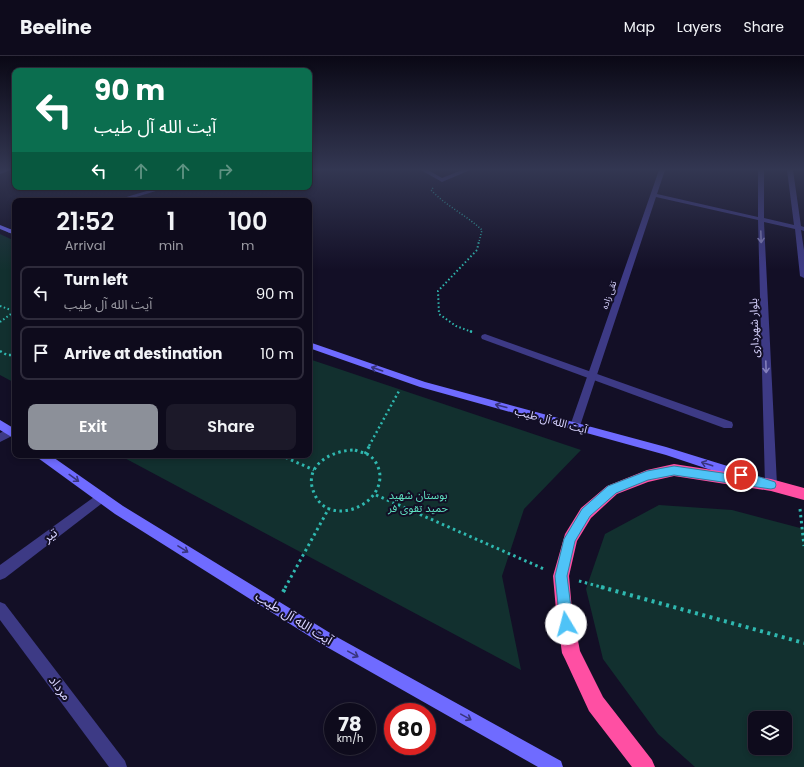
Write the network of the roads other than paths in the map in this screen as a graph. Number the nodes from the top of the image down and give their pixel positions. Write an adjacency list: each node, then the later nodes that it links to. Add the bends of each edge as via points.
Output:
1 (651, 203): 13 (street, تقی زاده)
2 (695, 203): 5 (street)
3 (760, 203): 5 (street, بلوار شهرداری)
4 (794, 203): 7 (street)
5 (760, 218): 7 (street); 21 (street, بلوار شهرداری, one-way to 21)
6 (0, 227): 9 (main road)
7 (797, 227): 8 (street); 10 (street)
8 (804, 229)
9 (12, 231)
10 (804, 276)
11 (485, 337): 13 (street)
12 (312, 346): 16 (main road, آیت الله آل طیب, one-way to 12, via 424,385)
13 (592, 375): 15 (street); 16 (street, تقی زاده)
14 (0, 424): 17 (main road)
15 (728, 424)
16 (574, 426): 21 (main road, آیت الله آل طیب, one-way to 16, via 666,451)
17 (12, 433)
18 (12, 434): 19 (street)
19 (0, 438)
20 (46, 458): 23 (main road, آیت الله آل طیب, one-way to 23)
21 (771, 485): 22 (highway); 28 (highway, via 674,470 647,476 612,490 586,513 570,539 561,576 571,653 596,704)
22 (801, 493)
23 (101, 497): 24 (street, تیر); 27 (main road, آیت الله آل طیب, one-way to 27, via 330,640)
24 (0, 573)
25 (0, 609): 26 (street, مرداد)
26 (119, 767)
27 (554, 767)
28 (645, 767)

